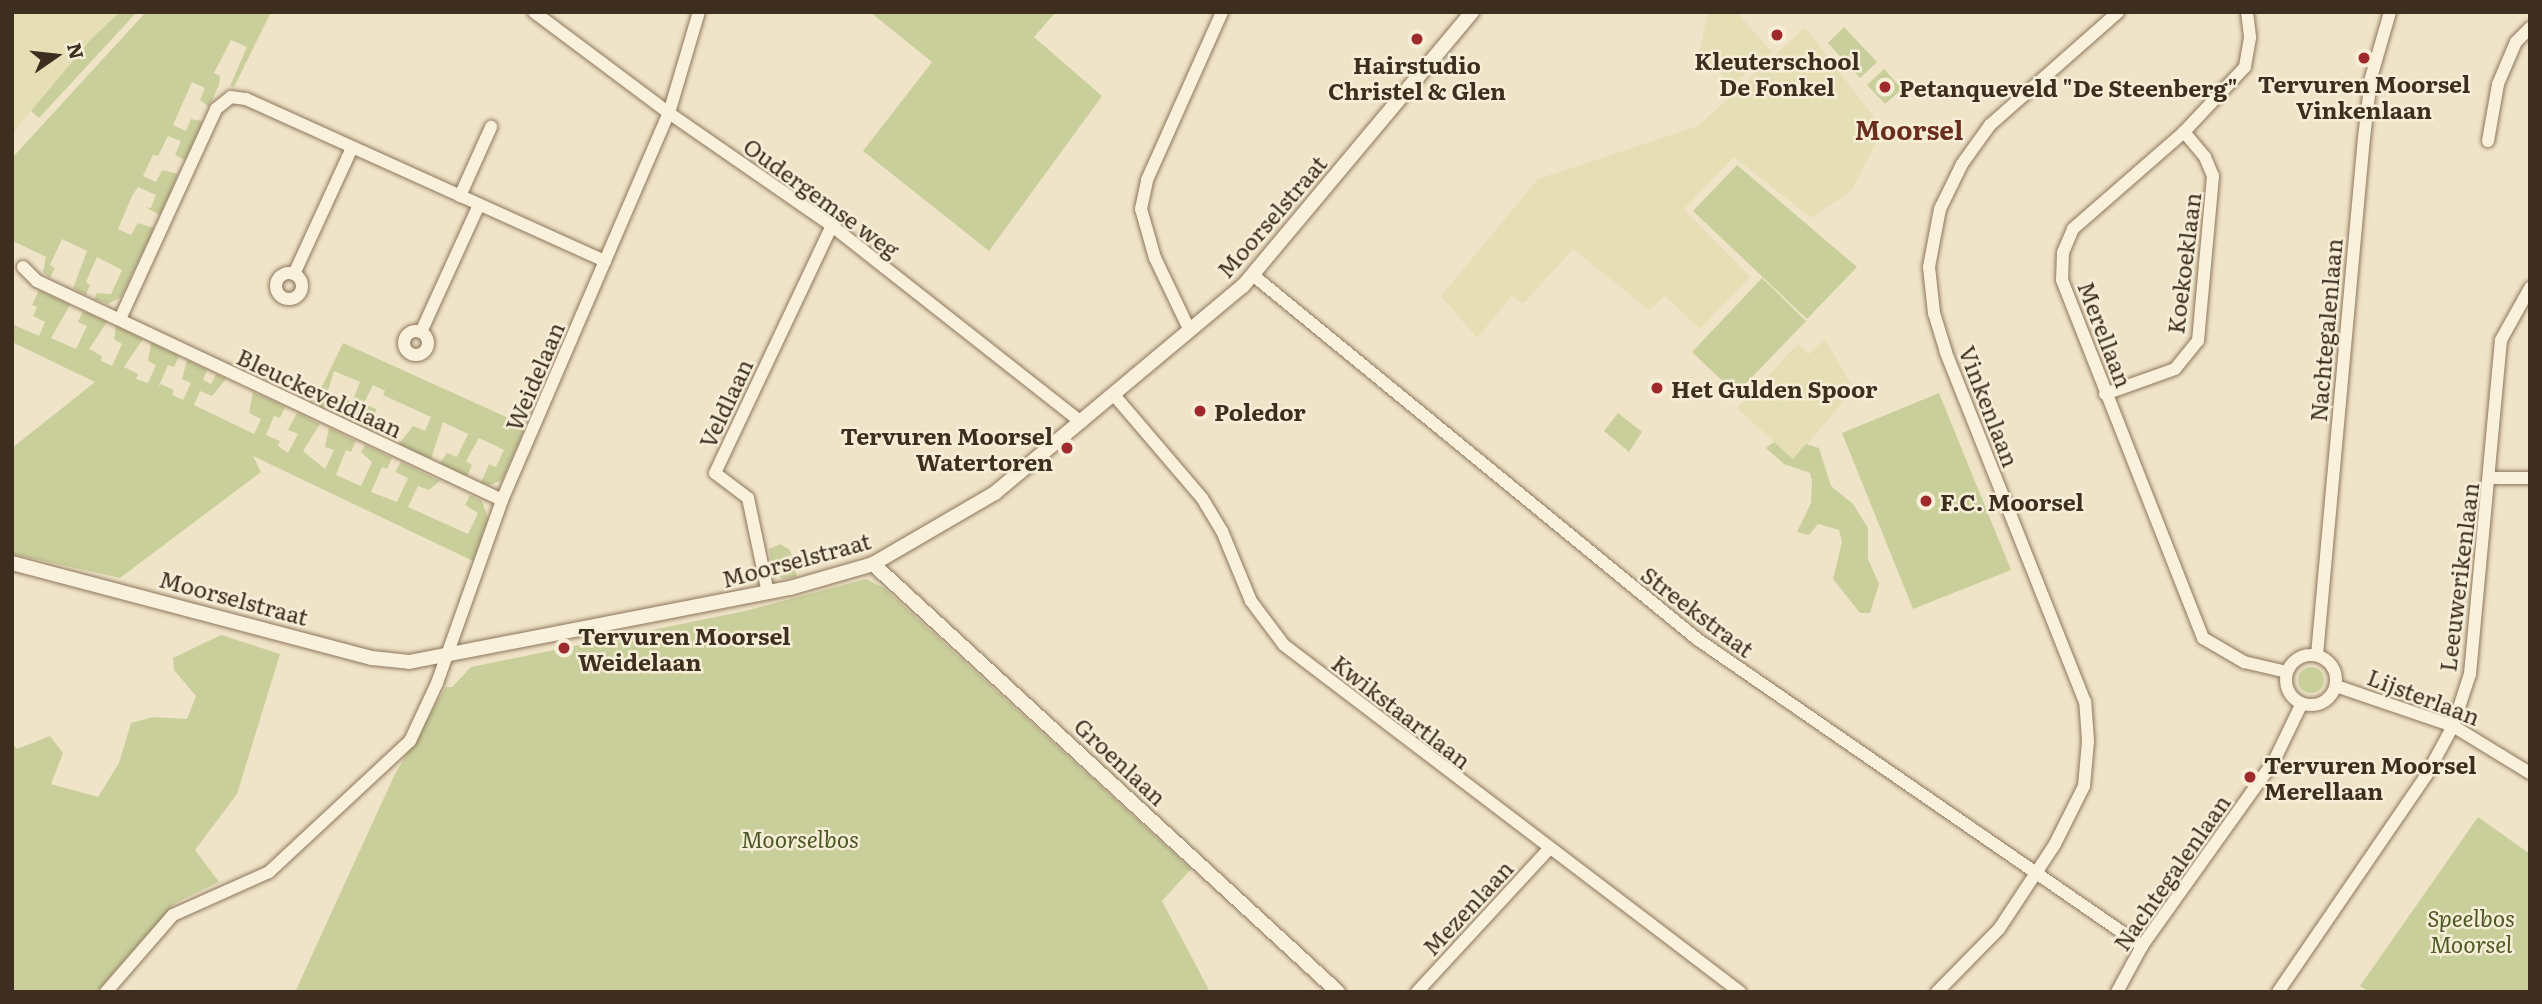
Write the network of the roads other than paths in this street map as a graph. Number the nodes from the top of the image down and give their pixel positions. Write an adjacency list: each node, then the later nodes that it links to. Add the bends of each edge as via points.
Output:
1 (534, 12): 9 (street, Oudergemse weg)
2 (699, 12): 9 (street, Weidelaan)
3 (1222, 12): 23 (street, via 1147,180 1141,209 1155,258)
4 (1472, 12): 20 (street, Moorselstraat)
5 (2118, 12): 42 (street, Vinkenlaan, via 1990,125 1962,164 1940,209 1929,267 1934,313 1946,352 2085,702 2084,786)
6 (2247, 12): 11 (street, Merellaan, via 2250,38 2245,67)
7 (2390, 12): 34 (street, Nachtegalenlaan, via 2371,78 2364,138)
8 (2530, 28): 12 (street, via 2516,42 2498,83)
9 (669, 113): 16 (street, Oudergemse weg); 17 (street, Weidelaan)
10 (491, 127): 14 (street)
11 (2184, 132): 25 (street, Merellaan, via 2073,229 2063,253 2062,280); 25 (street, Koekoeklaan, via 2205,157 2213,176 2198,341 2175,369)
12 (2488, 141)
13 (352, 148): 14 (street); 19 (street); 22 (street, via 246,99 225,99 216,109)
14 (460, 196): 15 (street)
15 (479, 205): 17 (street); 24 (street)
16 (832, 226): 27 (street, Oudergemse weg); 33 (street, Veldlaan, via 715,474 748,498)
17 (606, 261): 30 (street, Weidelaan)
18 (23, 267): 22 (street, Bleuckeveldlaan, via 37,281)
19 (295, 274)
20 (1254, 275): 23 (street, Moorselstraat); 42 (street, Streekstraat, via 1697,639)
21 (2530, 288): 28 (street, Leeuwerikenlaan, via 2501,340)
22 (120, 319): 30 (street, Bleuckeveldlaan)
23 (1190, 331): 26 (street, Moorselstraat)
24 (421, 332)
25 (2105, 394): 36 (street, Merellaan, via 2203,638 2244,662)
26 (1114, 395): 27 (street, Moorselstraat); 41 (street, Kwikstaartlaan, via 1202,498 1222,531 1251,601 1284,645)
27 (1082, 422): 32 (street, Moorselstraat, via 977,506)
28 (2491, 478): 29 (street); 39 (street, Leeuwerikenlaan, via 2470,674)
29 (2530, 478)
30 (502, 500): 35 (street, Weidelaan)
31 (12, 563): 35 (street, Moorselstraat, via 372,658 409,663)
32 (873, 564): 33 (street, Moorselstraat); 45 (street, Groenlaan)
33 (768, 593): 35 (street, Moorselstraat)
34 (2317, 655): 36 (street, via 2299,657); 37 (street, via 2335,670)
35 (445, 658): 44 (street, Weidelaan, via 420,723 400,754 348,795 269,872 173,915)
36 (2287, 671): 38 (street, via 2287,687)
37 (2336, 686): 38 (street, via 2323,702); 39 (street, Lijsterlaan)
38 (2302, 704): 43 (street, Nachtegalenlaan, via 2274,761)
39 (2453, 726): 40 (street, Lijsterlaan); 50 (street, Leeuwerikenlaan, via 2427,774)
40 (2530, 773)
41 (1548, 850): 46 (street, Mezenlaan); 47 (street, Kwikstaartlaan)
42 (2036, 874): 43 (street, Streekstraat); 48 (street, Vinkenlaan, via 1999,929)
43 (2142, 946): 49 (street, Nachtegalenlaan)
44 (106, 992)
45 (1338, 992)
46 (1417, 992)
47 (1740, 992)
48 (1937, 992)
49 (2116, 992)
50 (2278, 992)

